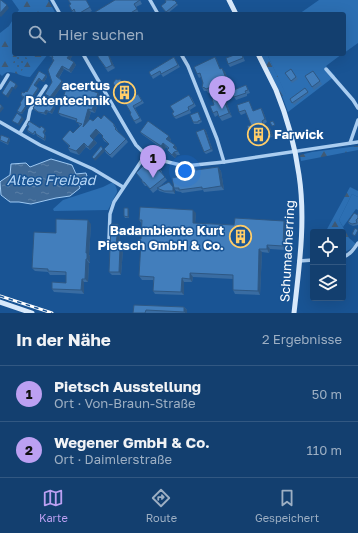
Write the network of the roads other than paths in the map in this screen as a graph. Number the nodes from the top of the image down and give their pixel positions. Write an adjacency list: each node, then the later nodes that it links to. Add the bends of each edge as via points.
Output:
1 (52, 0): 4 (street)
2 (150, 0): 5 (street)
3 (228, 0): 6 (main road)
4 (59, 12)
5 (157, 12)
6 (235, 12)
7 (84, 56): 21 (street, via 131,138)
8 (182, 56): 22 (street)
9 (259, 56): 20 (main road, Schumacherring, via 276,90)
10 (326, 70): 14 (street)
11 (8, 75): 13 (street)
12 (46, 86): 17 (street, via 30,110 28,120)
13 (0, 88)
14 (358, 108)
15 (358, 120): 19 (street)
16 (0, 122): 17 (street)
17 (20, 133): 23 (street, via 93,169)
18 (358, 142): 19 (street)
19 (350, 143): 20 (street)
20 (295, 151): 22 (street); 28 (main road, Schumacherring, via 302,205)
21 (146, 154): 22 (street, via 155,159 185,166); 23 (street)
22 (224, 162)
23 (123, 187): 24 (street, via 112,208)
24 (109, 239)
25 (358, 243): 26 (street)
26 (346, 255)
27 (310, 260): 28 (street)
28 (300, 261): 31 (main road, Schumacherring)
29 (0, 302): 30 (main road)
30 (32, 313)
31 (294, 313)

